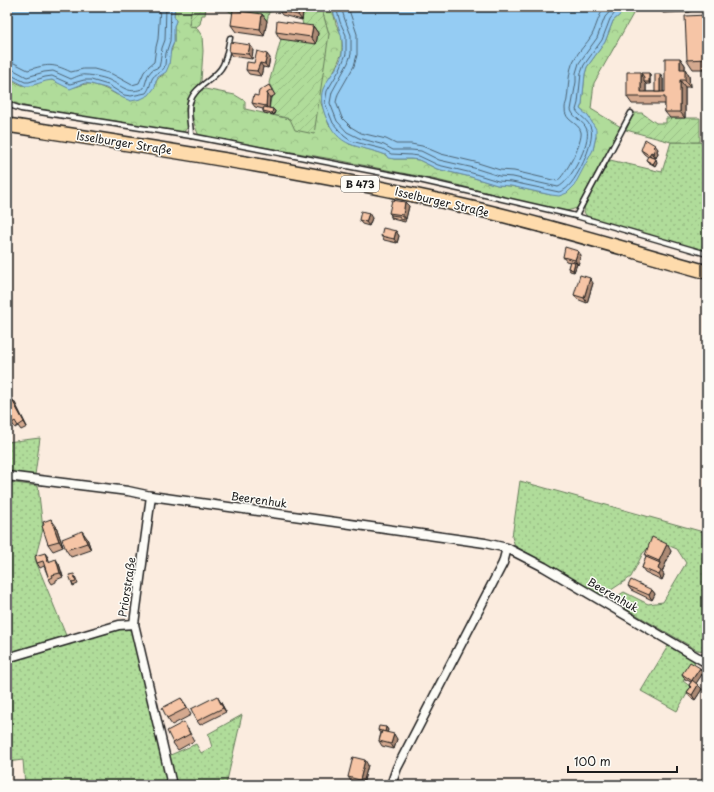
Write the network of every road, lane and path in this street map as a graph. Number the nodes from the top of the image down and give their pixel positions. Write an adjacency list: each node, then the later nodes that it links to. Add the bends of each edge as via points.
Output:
1 (230, 38): 5 (lane, via 223,65 200,87 190,101)
2 (7, 104): 5 (lane, via 22,109)
3 (631, 113): 6 (lane)
4 (7, 125): 8 (main road, Isselburger Straße / B 473, via 244,162 357,183 468,207)
5 (191, 136): 6 (lane, via 420,180)
6 (576, 216): 7 (lane)
7 (707, 254)
8 (707, 272)
9 (7, 476): 10 (street, Beerenhuk)
10 (152, 496): 11 (street, Beerenhuk); 12 (street, Priorstraße)
11 (507, 548): 14 (street, Beerenhuk); 16 (street, via 503,563 397,768)
12 (134, 624): 13 (street, Priorstraße, via 119,624); 15 (street)
13 (7, 658)
14 (707, 663)
15 (172, 785)
16 (391, 785)

